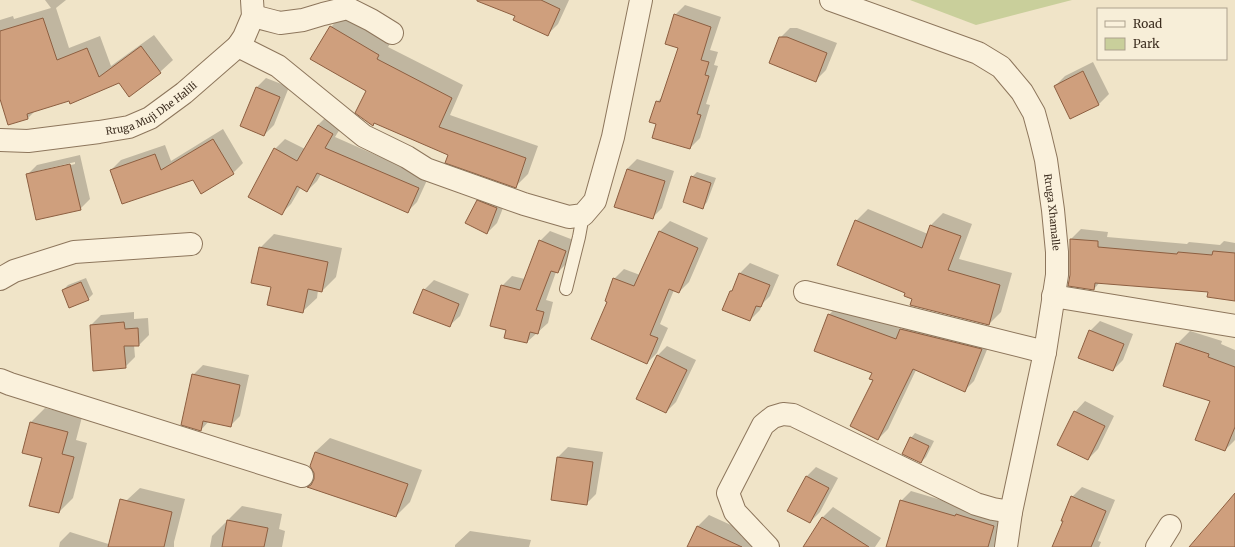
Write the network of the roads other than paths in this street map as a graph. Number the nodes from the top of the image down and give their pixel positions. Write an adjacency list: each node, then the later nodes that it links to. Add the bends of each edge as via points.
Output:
1 (641, 0): 7 (street, via 613,137 595,202)
2 (831, 0): 12 (street, Rruga Xhamalle, via 978,53 1000,67 1022,92 1034,113 1046,160 1057,252 1057,275)
3 (252, 8): 4 (street, via 280,23 304,20 347,8); 5 (street, Rruga Muji Dhe Halili, via 244,37)
4 (392, 33)
5 (238, 46): 6 (street, Rruga Muji Dhe Halili, via 184,93 150,118 130,127 28,141); 7 (street, via 278,66 364,136 426,169 524,204 569,217)
6 (0, 140)
7 (583, 215): 10 (lane)
8 (191, 244): 9 (street, via 74,252 14,271)
9 (0, 279)
10 (566, 289)
11 (805, 292): 14 (street)
12 (1053, 296): 13 (street); 14 (street, Rruga Xhamalle)
13 (1235, 326)
14 (1045, 352): 17 (street, Rruga Xhamalle)
15 (0, 380): 16 (street)
16 (302, 476)
17 (1012, 512): 19 (street, via 976,504 800,419 783,414 773,417 763,426 728,493 736,512); 20 (street, Rruga Xhamalle)
18 (1170, 526): 21 (street)
19 (768, 547)
20 (1006, 547)
21 (1157, 547)

